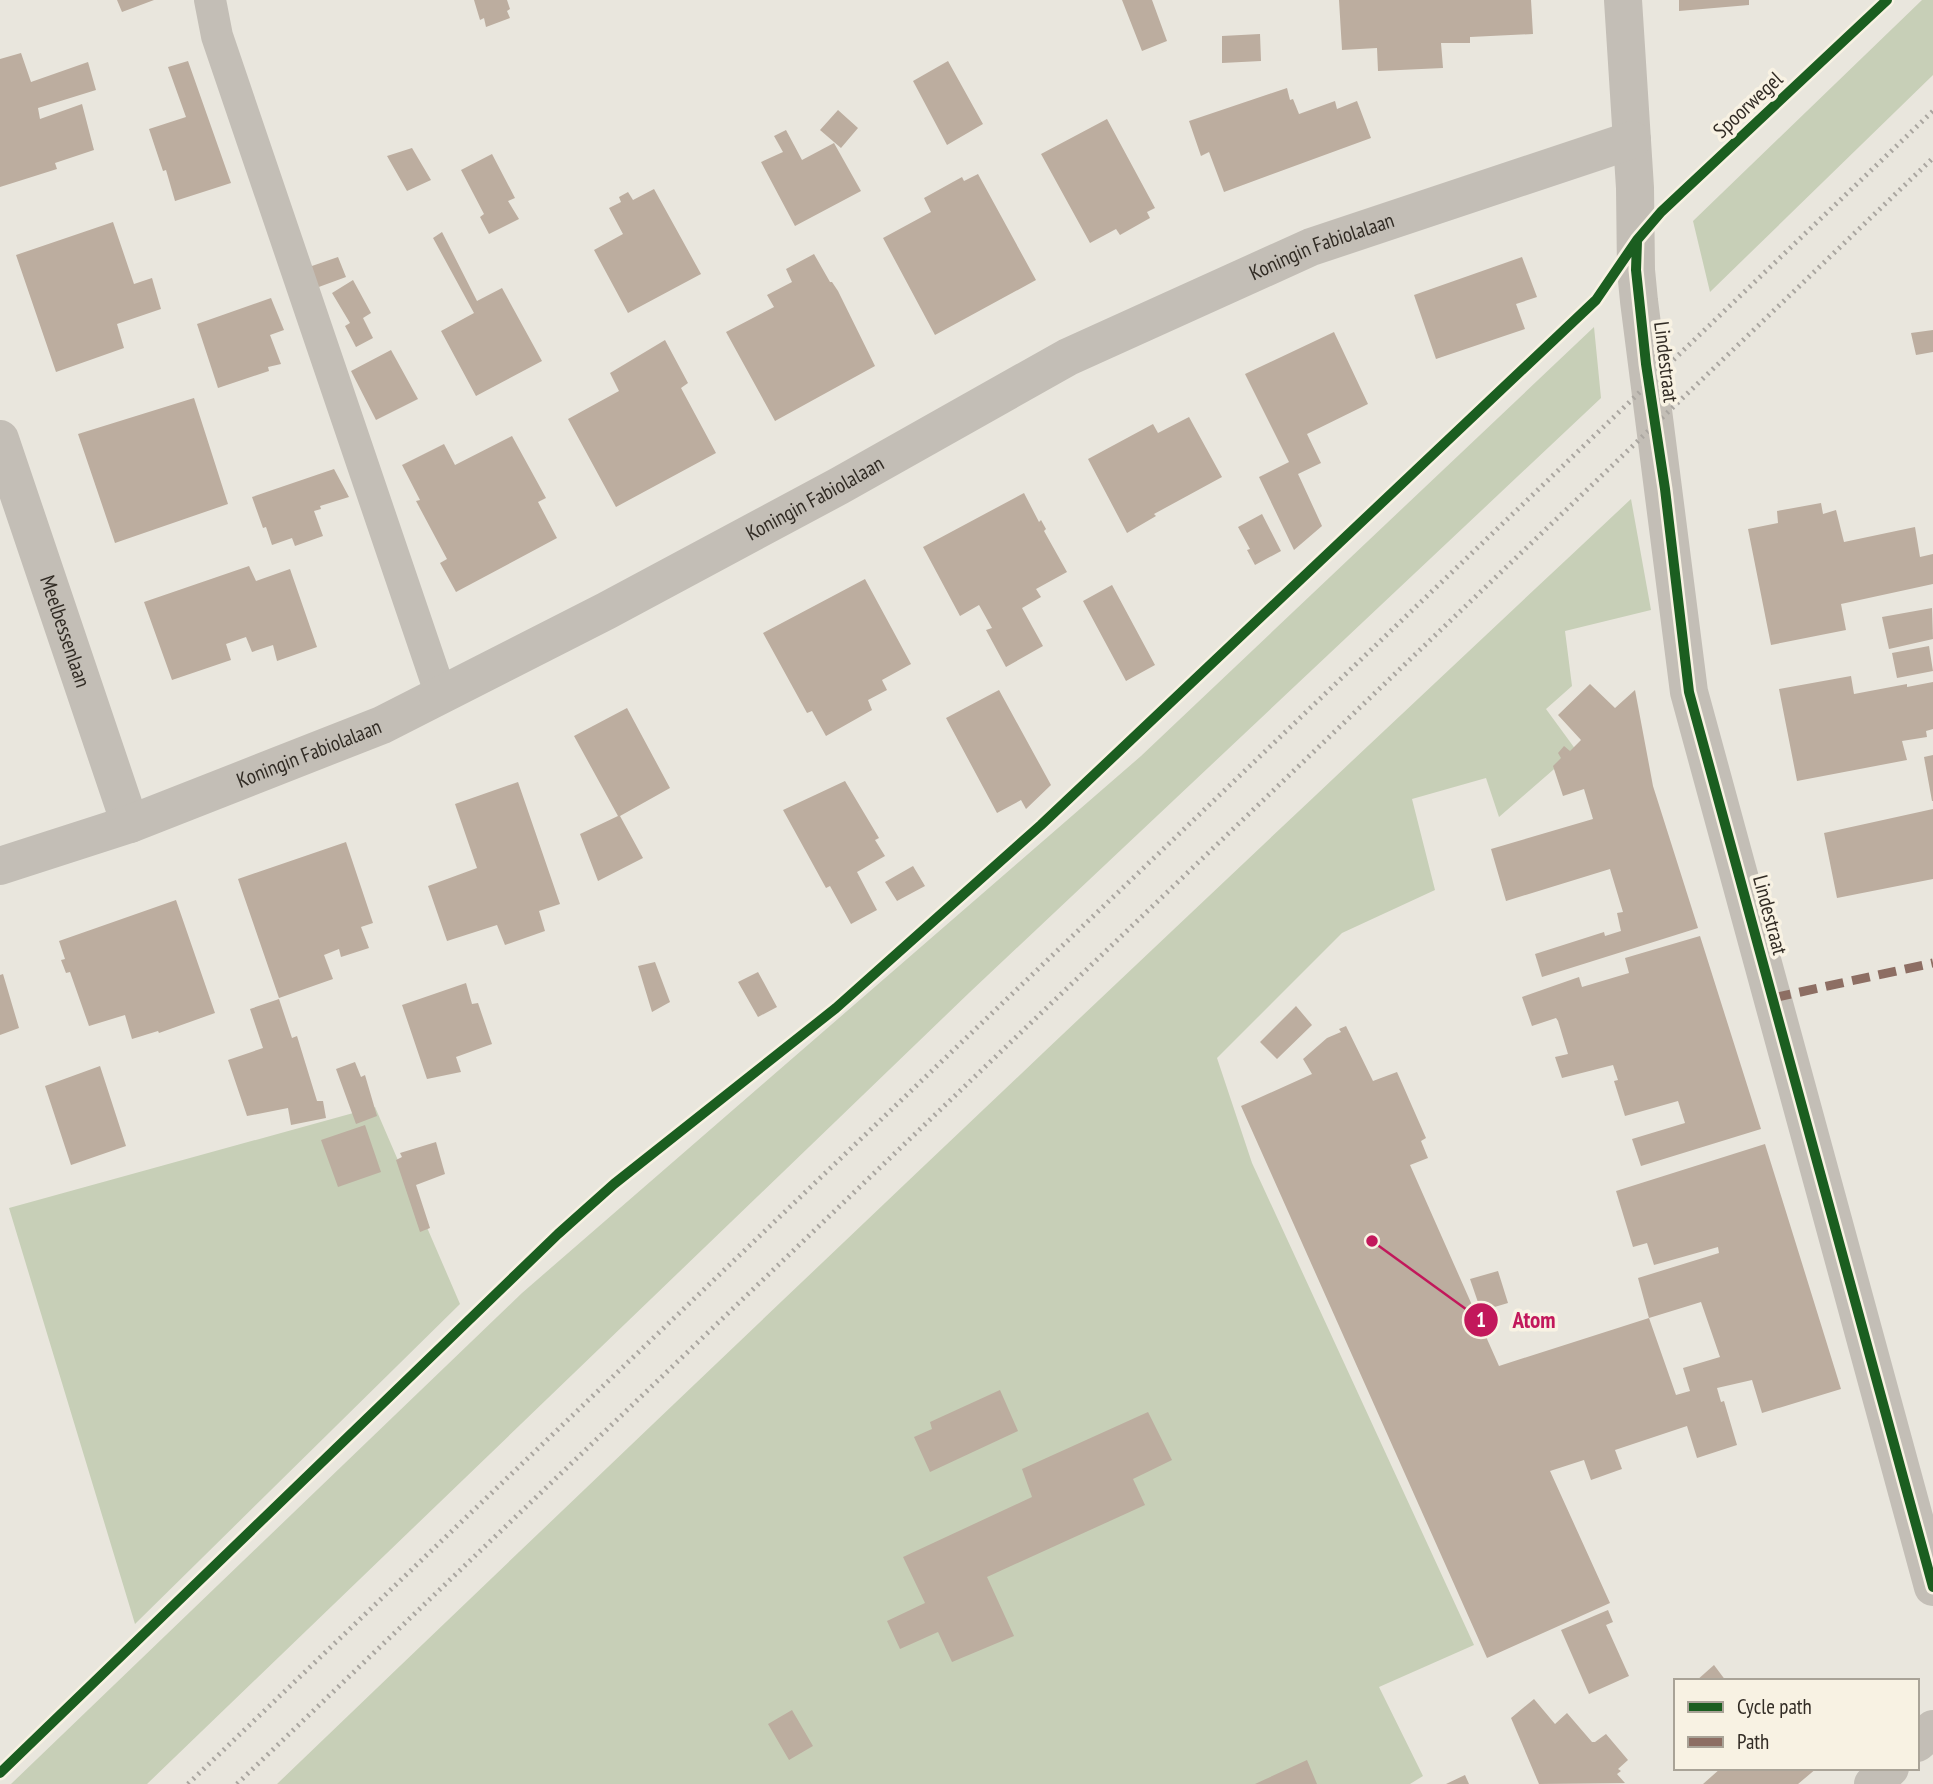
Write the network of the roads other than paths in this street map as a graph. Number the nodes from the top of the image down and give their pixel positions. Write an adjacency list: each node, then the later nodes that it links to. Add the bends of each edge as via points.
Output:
1 (210, 0): 5 (lane, via 217,36)
2 (1623, 0): 3 (street, Lindestraat)
3 (1632, 140): 5 (street, Koningin Fabiolalaan, via 1311,247 1068,357 839,486); 8 (street, Lindestraat, via 1640,314 1689,692)
4 (0, 439): 6 (street, Meelbessenlaan)
5 (441, 695): 6 (street, Koningin Fabiolalaan, via 382,725)
6 (130, 824): 7 (street, Koningin Fabiolalaan)
7 (0, 866)
8 (1933, 1587)
9 (1933, 1729): 10 (street)
10 (1919, 1742)
11 (1888, 1770): 12 (street)
12 (1873, 1784)

